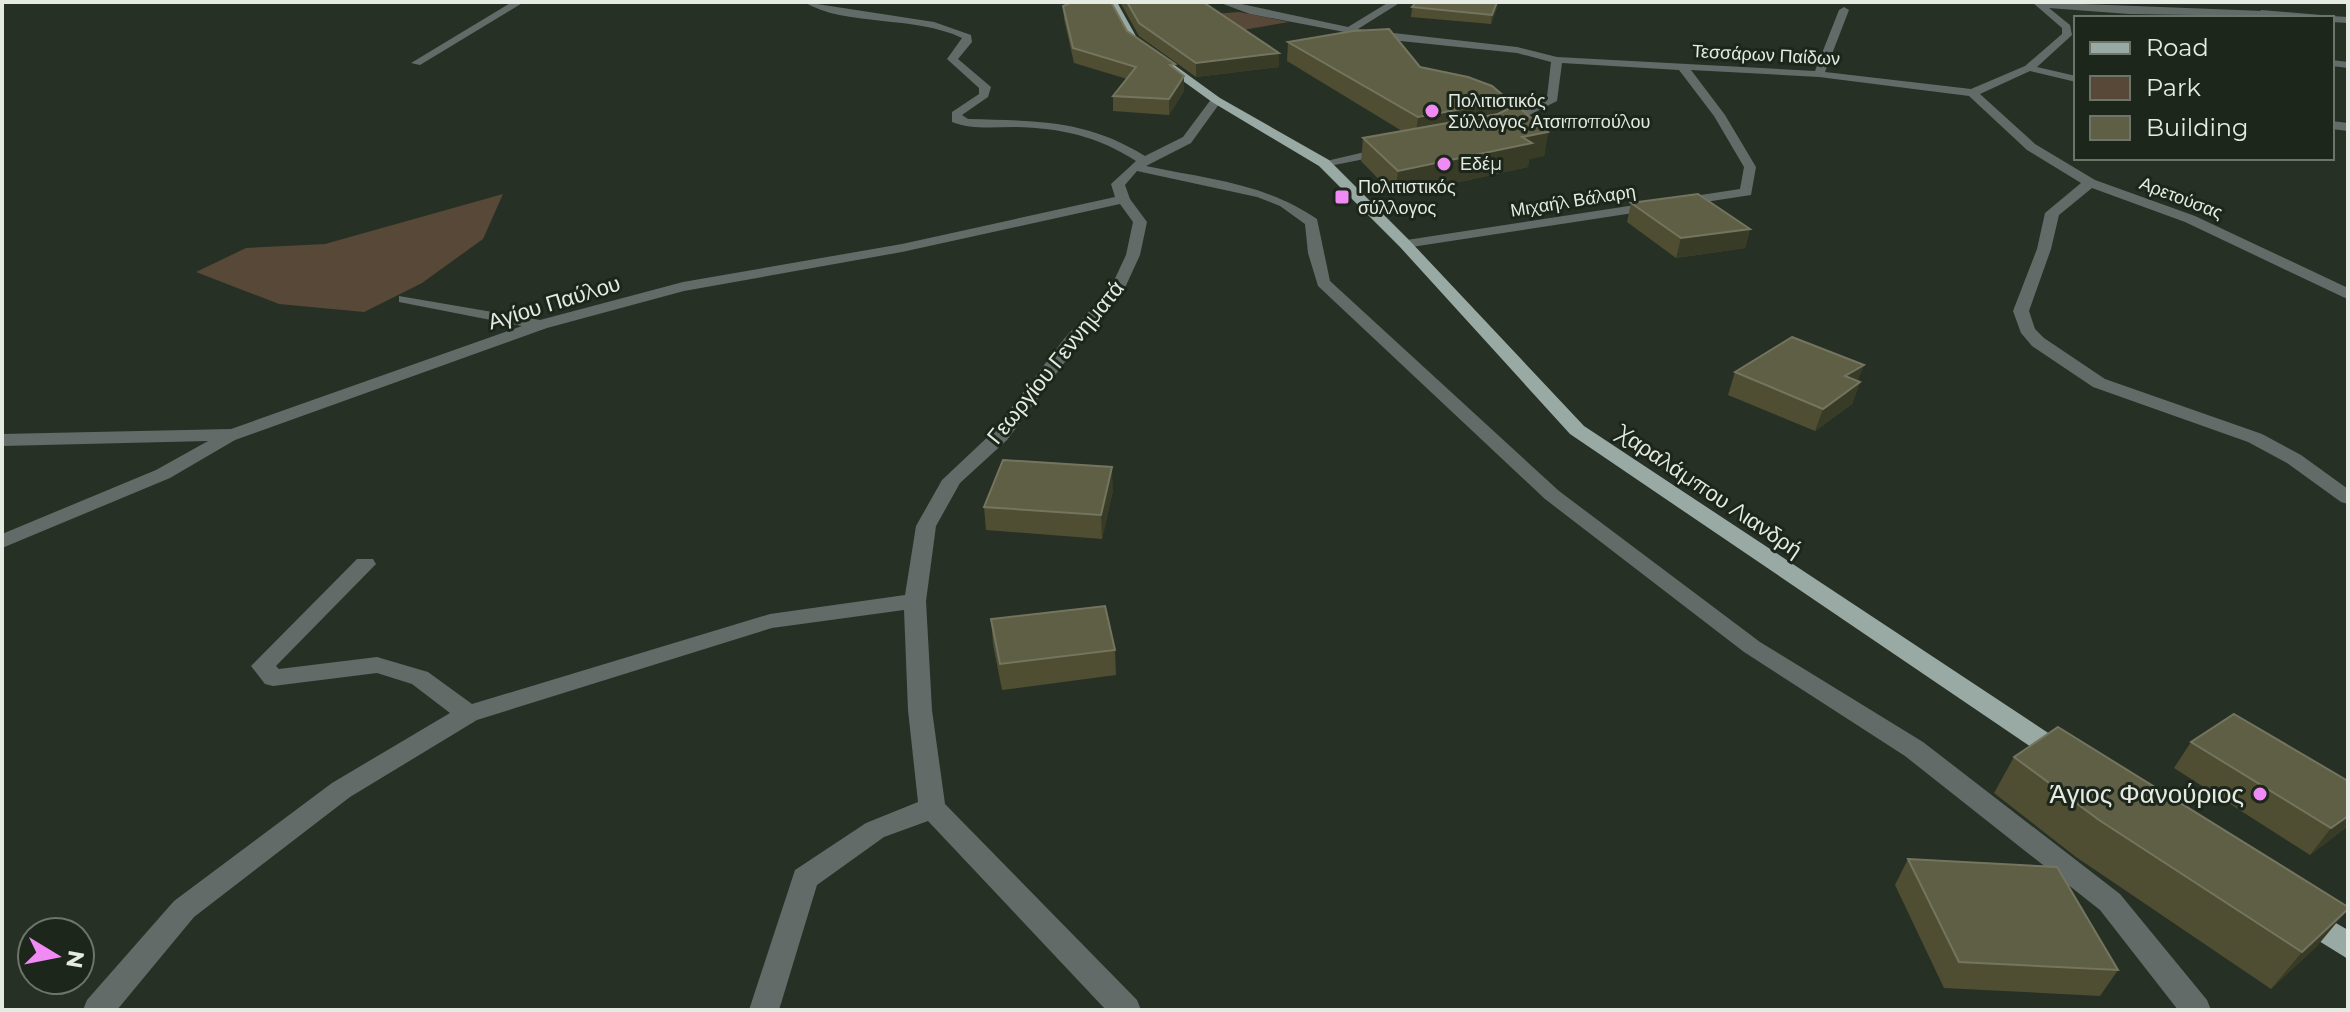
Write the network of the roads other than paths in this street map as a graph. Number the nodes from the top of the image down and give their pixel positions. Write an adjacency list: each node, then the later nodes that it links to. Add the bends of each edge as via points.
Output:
1 (519, 2): 14 (street)
2 (809, 2): 24 (street, via 967,37 952,59 985,87 984,95 956,119 1076,127 1118,142)
3 (1112, 2): 20 (main road, Χαραλάμπου Λιανδρή, via 1133,40)
4 (1223, 2): 12 (street, Τεσσάρων Παίδων)
5 (1396, 2): 12 (street)
6 (2240, 2): 9 (street)
7 (2038, 3): 9 (street); 11 (street)
8 (1844, 10): 17 (street)
9 (2261, 13): 10 (street)
10 (2297, 16)
11 (2072, 28): 15 (street)
12 (1351, 29): 13 (street, Τεσσάρων Παίδων)
13 (1557, 60): 16 (street, Τεσσάρων Παίδων); 21 (street, via 1553,99)
14 (416, 63)
15 (2029, 68): 18 (street); 19 (street)
16 (1684, 69): 17 (street, Τεσσάρων Παίδων); 27 (street, Μιχαήλ Βάλαρη, via 1750,167 1746,192)
17 (1819, 74): 19 (street, Τεσσάρων Παίδων)
18 (2074, 79)
19 (1972, 93): 25 (street, Αρετούσας, via 2031,147)
20 (1216, 100): 23 (main road, Χαραλάμπου Λιανδρή); 24 (street, via 1187,140)
21 (1490, 131)
22 (1399, 149): 23 (street)
23 (1324, 163): 27 (main road, Χαραλάμπου Λιανδρή)
24 (1139, 164): 26 (street, via 1118,184); 45 (street, via 1261,194 1312,222 1323,283 1552,495 1752,647 1914,749 2110,902)
25 (2090, 183): 28 (street, Αρετούσας, via 2190,219); 33 (street, via 2052,213 2021,311 2027,330 2099,383 2255,438)
26 (1123, 199): 30 (street, Αγίου Παύλου, via 902,248 683,287); 36 (street, Γεωργίου Γεννηματά, via 1140,222 1118,289 1000,436 952,480 926,526)
27 (1405, 244): 38 (main road, Χαραλάμπου Λιανδρή, via 1577,430)
28 (2348, 294)
29 (405, 299): 30 (street)
30 (541, 325): 31 (street, Αγίου Παύλου)
31 (233, 435): 32 (street, Αγίου Παύλου); 34 (street, via 163,474)
32 (2, 440)
33 (2348, 498)
34 (2, 542)
35 (365, 564): 37 (street, via 263,666 273,678 377,665 420,678)
36 (915, 601): 37 (street, via 770,621); 39 (street, Γεωργίου Γεννηματά)
37 (468, 714): 42 (street, via 341,790 184,909)
38 (2077, 765)
39 (932, 808): 43 (street, via 875,830 805,878); 44 (street)
40 (2296, 912): 41 (main road)
41 (2348, 946)
42 (98, 1010)
43 (764, 1010)
44 (1126, 1010)
45 (2196, 1010)

